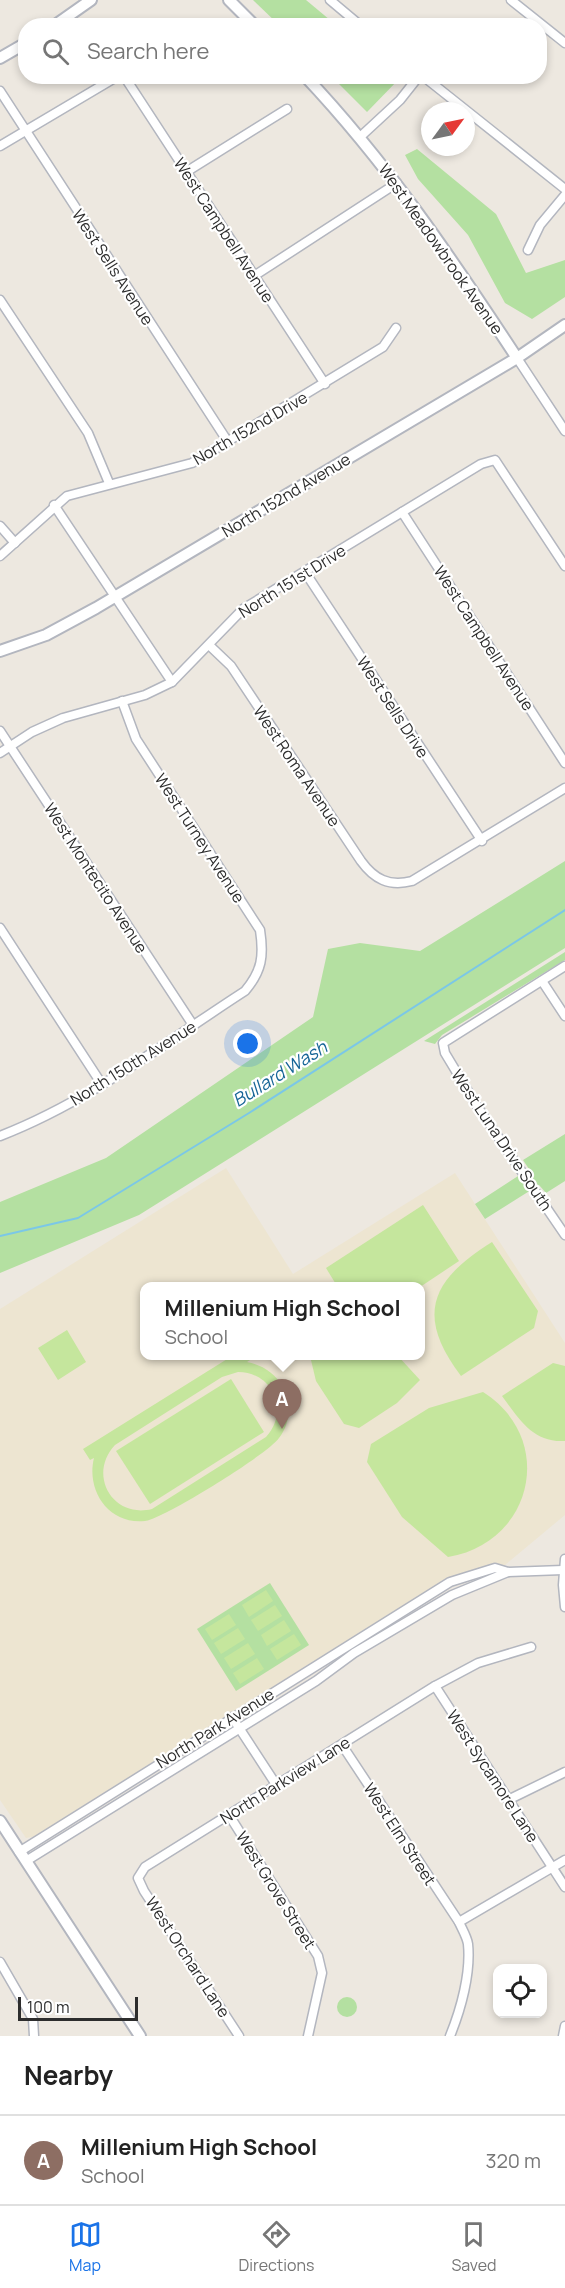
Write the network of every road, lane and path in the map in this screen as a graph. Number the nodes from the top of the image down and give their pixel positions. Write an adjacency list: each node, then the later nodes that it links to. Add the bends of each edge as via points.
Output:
1 (91, 0): 5 (street)
2 (229, 0): 6 (street)
3 (330, 0): 7 (street)
4 (511, 0): 8 (street)
5 (65, 18)
6 (247, 18)
7 (351, 18)
8 (534, 18)
9 (547, 29): 10 (street)
10 (565, 43)
11 (18, 48): 12 (street)
12 (0, 58)
13 (104, 84): 20 (street)
14 (129, 84): 23 (street, West Campbell Avenue)
15 (312, 84): 21 (street, West Meadowbrook Avenue)
16 (414, 84): 21 (street)
17 (431, 84): 25 (street)
18 (0, 91): 20 (street, West Sells Avenue)
19 (287, 109): 23 (street)
20 (24, 131): 22 (street); 35 (street, West Sells Avenue)
21 (360, 137): 24 (street, West Meadowbrook Avenue)
22 (0, 146)
23 (186, 172): 28 (street, West Campbell Avenue)
24 (397, 183): 28 (street); 32 (street, West Meadowbrook Avenue)
25 (565, 189)
26 (565, 195): 27 (street, via 540,225)
27 (528, 250)
28 (254, 276): 33 (street, West Campbell Avenue)
29 (0, 300): 36 (street, via 88,433)
30 (565, 325): 32 (street, North 152nd Avenue)
31 (396, 328): 33 (street, North 152nd Drive, via 383,347)
32 (517, 358): 34 (street, West Meadowbrook Avenue); 44 (street, North 152nd Avenue)
33 (325, 384): 35 (street, North 152nd Drive)
34 (565, 431)
35 (228, 442): 36 (street, North 152nd Drive, via 192,463)
36 (109, 483): 37 (street, North 152nd Drive, via 67,496)
37 (54, 505): 40 (street, North 152nd Drive); 44 (street)
38 (402, 512): 42 (street, North 151st Drive, via 481,464 495,460); 43 (street, North 151st Drive); 52 (street, West Campbell Avenue)
39 (0, 526): 40 (street)
40 (15, 543): 41 (street, North 152nd Drive)
41 (0, 556)
42 (565, 566)
43 (305, 572): 45 (street, North 151st Drive, via 243,609); 54 (street, West Sells Drive)
44 (115, 597): 46 (street, North 152nd Avenue, via 46,635); 47 (street)
45 (210, 646): 47 (street, North 151st Drive); 54 (street, West Roma Avenue, via 231,666 376,878 386,883 412,881)
46 (0, 651)
47 (172, 682): 48 (street, North 151st Drive)
48 (122, 701): 50 (street, North 151st Drive, via 63,718); 57 (street, West Turney Avenue, via 136,739 260,930 264,954)
49 (0, 731): 50 (street, West Montecito Avenue)
50 (10, 747): 51 (street, North 151st Drive); 60 (street, West Montecito Avenue)
51 (0, 753)
52 (565, 763)
53 (565, 788): 54 (street)
54 (482, 841)
55 (0, 928): 61 (street)
56 (565, 966): 58 (street)
57 (257, 977): 60 (street, North 150th Avenue, via 245,992)
58 (542, 981): 59 (street); 63 (street, West Luna Drive South, via 443,1043 477,1106)
59 (565, 1016)
60 (193, 1024): 61 (street, North 150th Avenue)
61 (101, 1083): 62 (street, North 150th Avenue, via 44,1118)
62 (0, 1135)
63 (565, 1234)
64 (565, 1559): 65 (street)
65 (563, 1570): 66 (street, North Park Avenue); 68 (street)
66 (508, 1572): 67 (street, North Park Avenue, via 495,1568 460,1578); 69 (street, North Park Avenue, via 452,1595)
67 (411, 1606): 69 (street); 72 (street, North Park Avenue)
68 (565, 1607)
69 (417, 1617): 73 (street, North Park Avenue)
70 (531, 1647): 71 (street, North Parkview Lane, via 478,1663)
71 (435, 1686): 74 (street, North Parkview Lane); 77 (street, West Sycamore Lane)
72 (232, 1717): 73 (street); 80 (street, North Park Avenue)
73 (239, 1727): 76 (street); 80 (street, North Park Avenue)
74 (342, 1745): 76 (street, North Parkview Lane); 85 (street, West Elm Street)
75 (565, 1772): 77 (street)
76 (277, 1786): 78 (street, North Parkview Lane)
77 (508, 1800): 82 (street, West Sycamore Lane)
78 (229, 1815): 83 (street, North Parkview Lane, via 145,1867); 91 (street, West Grove Street, via 318,1956 322,1973)
79 (0, 1821): 80 (street)
80 (22, 1857): 89 (street)
81 (565, 1860): 82 (street)
82 (551, 1866): 84 (street, West Sycamore Lane); 85 (street)
83 (138, 1878): 90 (street, West Orchard Lane)
84 (565, 1887)
85 (459, 1923): 92 (street, West Elm Street, via 468,1942 468,1966)
86 (0, 1962): 88 (street, via 33,2019)
87 (565, 2026): 93 (street)
88 (34, 2036)
89 (140, 2036)
90 (239, 2036)
91 (308, 2036)
92 (450, 2036)
93 (563, 2036)

